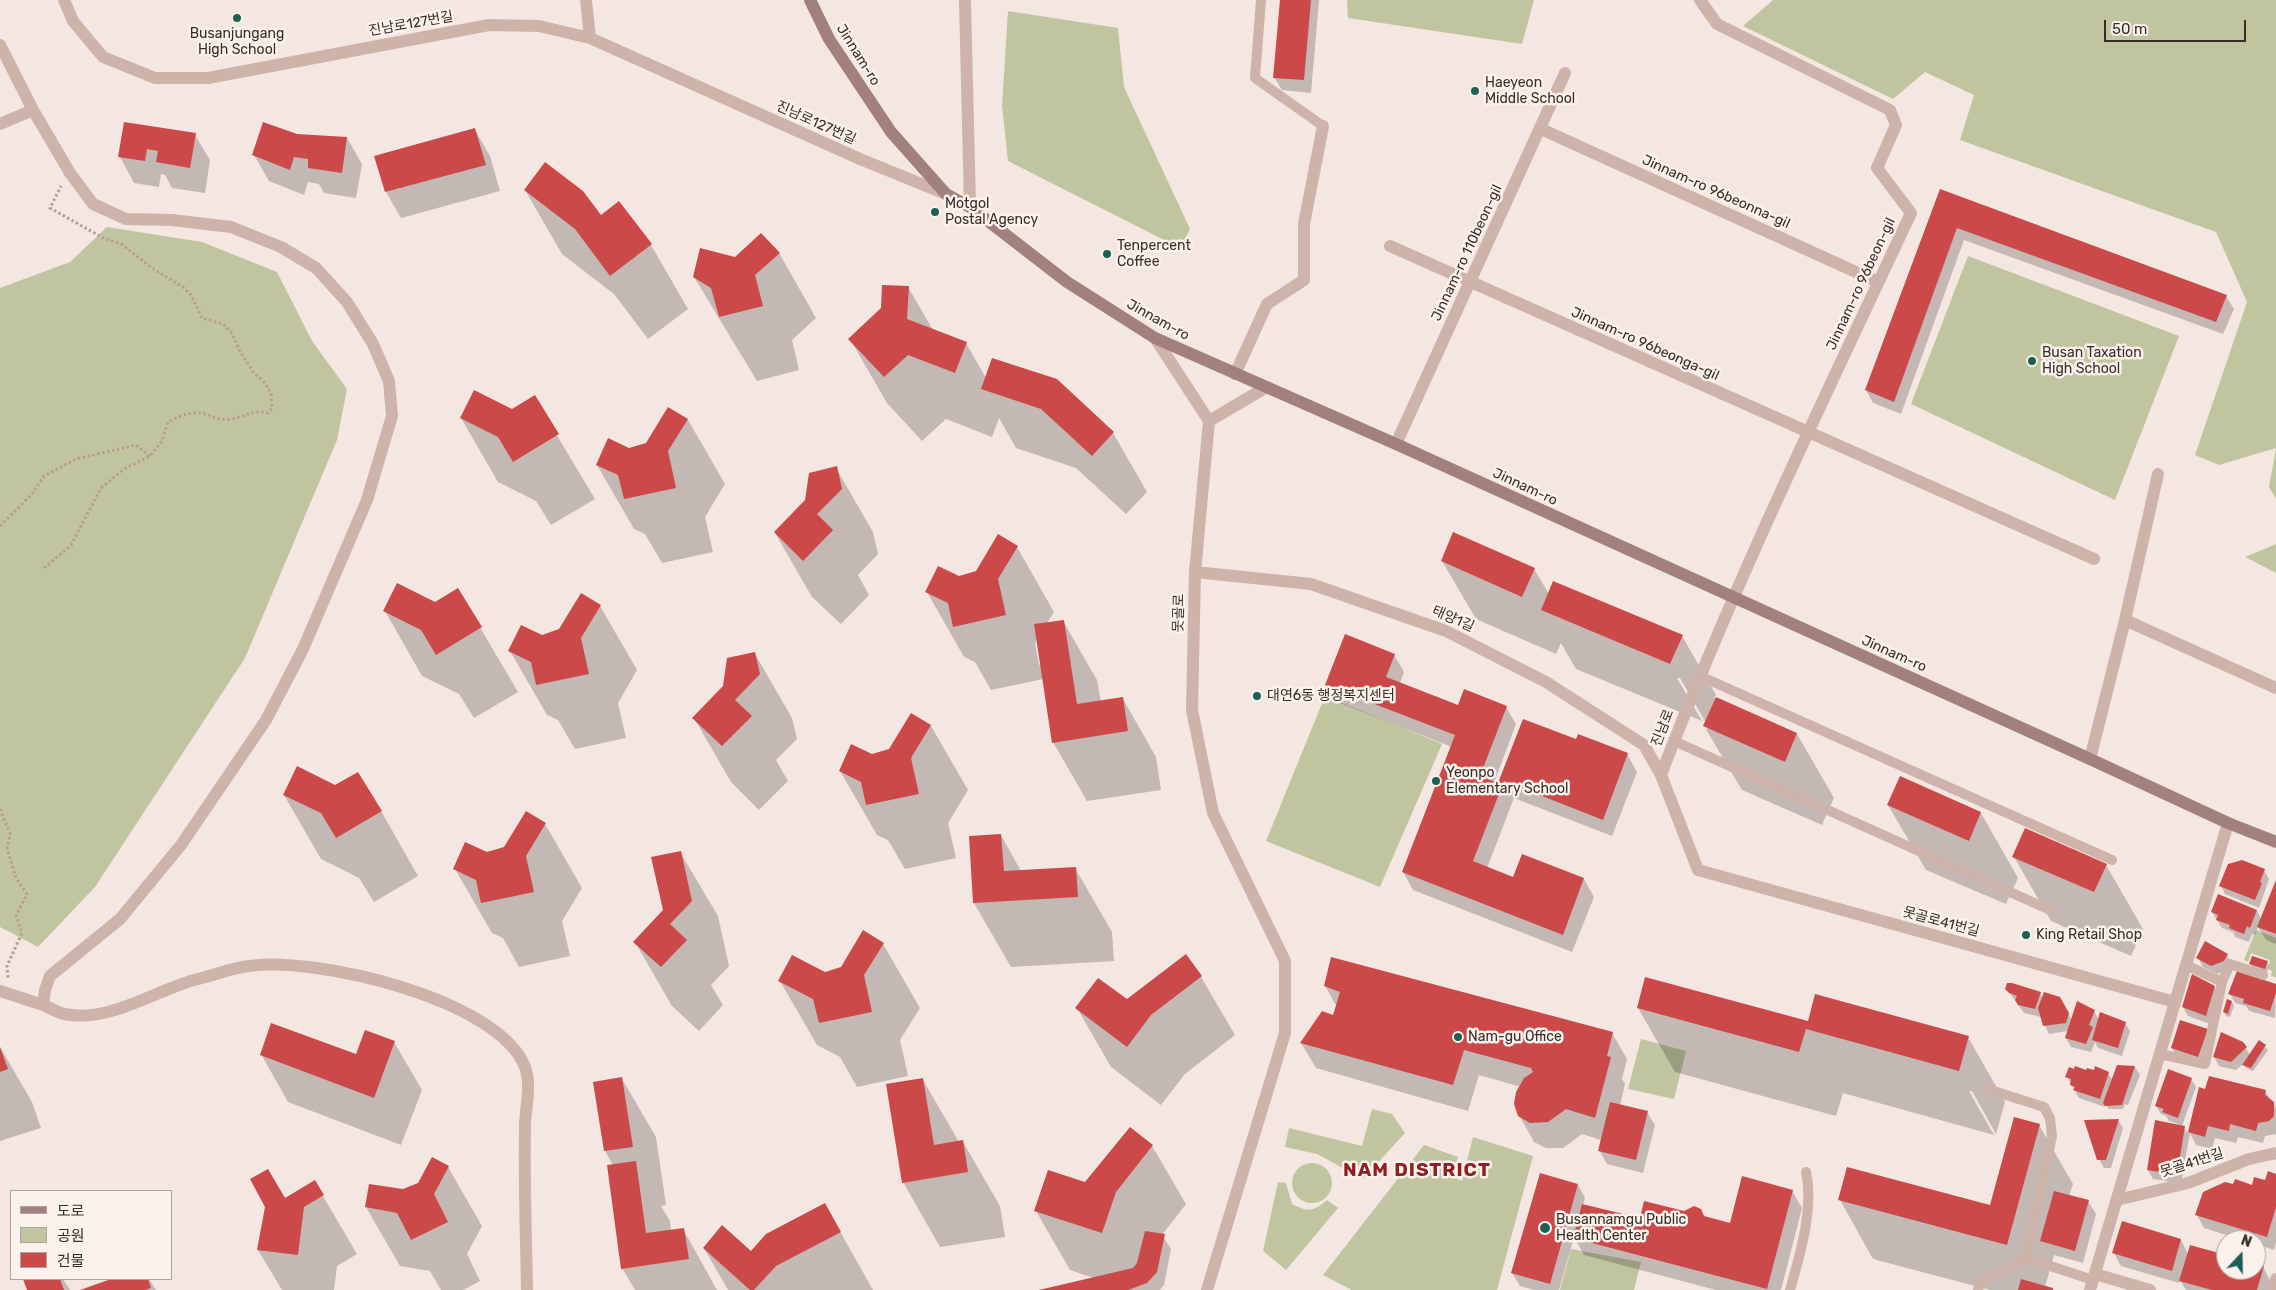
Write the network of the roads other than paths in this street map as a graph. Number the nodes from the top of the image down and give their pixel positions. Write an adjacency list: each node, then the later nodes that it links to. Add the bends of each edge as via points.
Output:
1 (64, 0): 7 (street, 진남로127번길, via 73,21 103,57 155,78 208,78 490,25 539,26)
2 (586, 0): 7 (street)
3 (810, 0): 14 (main road, Jinnam-ro, via 829,39 891,132)
4 (965, 0): 15 (street)
5 (1261, 0): 12 (lane, via 1255,78)
6 (1700, 0): 18 (street, Jinnam-ro 96beon-gil, via 1717,24 1890,110 1896,125 1877,168 1910,213)
7 (590, 38): 14 (street, 진남로127번길)
8 (0, 45): 10 (street)
9 (1565, 73): 13 (street, Jinnam-ro 110beon-gil)
10 (33, 110): 11 (street); 44 (street, via 70,173 93,204 126,219 172,220 230,227 281,247 316,268 347,302 373,344 389,381 392,416 367,500 303,649 266,720 181,845 120,919 50,976 44,990)
11 (0, 124)
12 (1323, 126): 20 (street, via 1304,224 1304,280 1267,304)
13 (1541, 129): 17 (street, Jinnam-ro 110beon-gil); 18 (street, Jinnam-ro 96beonna-gil)
14 (946, 194): 15 (main road, Jinnam-ro)
15 (970, 207): 19 (main road, Jinnam-ro, via 1067,282)
16 (1390, 246): 17 (street, Jinnam-ro 96beonga-gil)
17 (1470, 282): 23 (street, Jinnam-ro 96beonga-gil); 24 (street, Jinnam-ro 110beon-gil)
18 (1878, 282): 23 (street, Jinnam-ro 96beon-gil)
19 (1155, 338): 20 (main road, Jinnam-ro); 22 (street)
20 (1235, 374): 21 (main road, Jinnam-ro)
21 (1265, 388): 22 (street); 24 (main road, Jinnam-ro)
22 (1209, 421): 27 (street, 못골로)
23 (1807, 433): 26 (street); 28 (street, Jinnam-ro 96beon-gil)
24 (1396, 444): 28 (main road, Jinnam-ro)
25 (2158, 474): 29 (street)
26 (2094, 559)
27 (1195, 572): 34 (street, 태양1길, via 1311,584 1446,631 1546,682 1644,745); 54 (street, 못골로, via 1192,710 1213,813 1285,961 1285,1033)
28 (1733, 598): 30 (street, 진남로); 33 (main road, Jinnam-ro)
29 (2125, 620): 31 (street); 33 (street)
30 (1700, 676): 32 (street, 진남로); 37 (lane)
31 (2276, 688)
32 (1674, 741): 34 (street, 진남로); 38 (lane)
33 (2090, 759): 35 (main road, Jinnam-ro)
34 (1662, 775): 43 (street, 못골로41번길, via 1698,870)
35 (2228, 823): 36 (main road, Jinnam-ro); 39 (street)
36 (2276, 842)
37 (2112, 860)
38 (2050, 910)
39 (2186, 965): 41 (lane); 43 (street)
40 (2262, 975): 41 (lane, via 2230,964)
41 (2222, 982): 45 (lane, via 2205,1064)
42 (5, 992): 44 (street)
43 (2175, 1002): 45 (street)
44 (43, 1005): 53 (street, via 62,1014 113,1011 189,982 250,965 314,966 381,980 448,1003 509,1043 524,1067 528,1087 524,1126)
45 (2160, 1054): 49 (street)
46 (1987, 1089): 50 (lane, via 2044,1107 2050,1118 2052,1136)
47 (2276, 1153): 49 (street, 못골41번길, via 2249,1159 2188,1183)
48 (1806, 1172): 55 (lane, via 1809,1187 1801,1249)
49 (2117, 1200): 52 (street)
50 (2026, 1258): 52 (lane); 56 (lane, via 1981,1282)
51 (2276, 1279): 58 (street)
52 (2093, 1281): 57 (street)
53 (527, 1290)
54 (1207, 1290)
55 (1790, 1290)
56 (1978, 1290)
57 (2150, 1290)
58 (2273, 1290)

